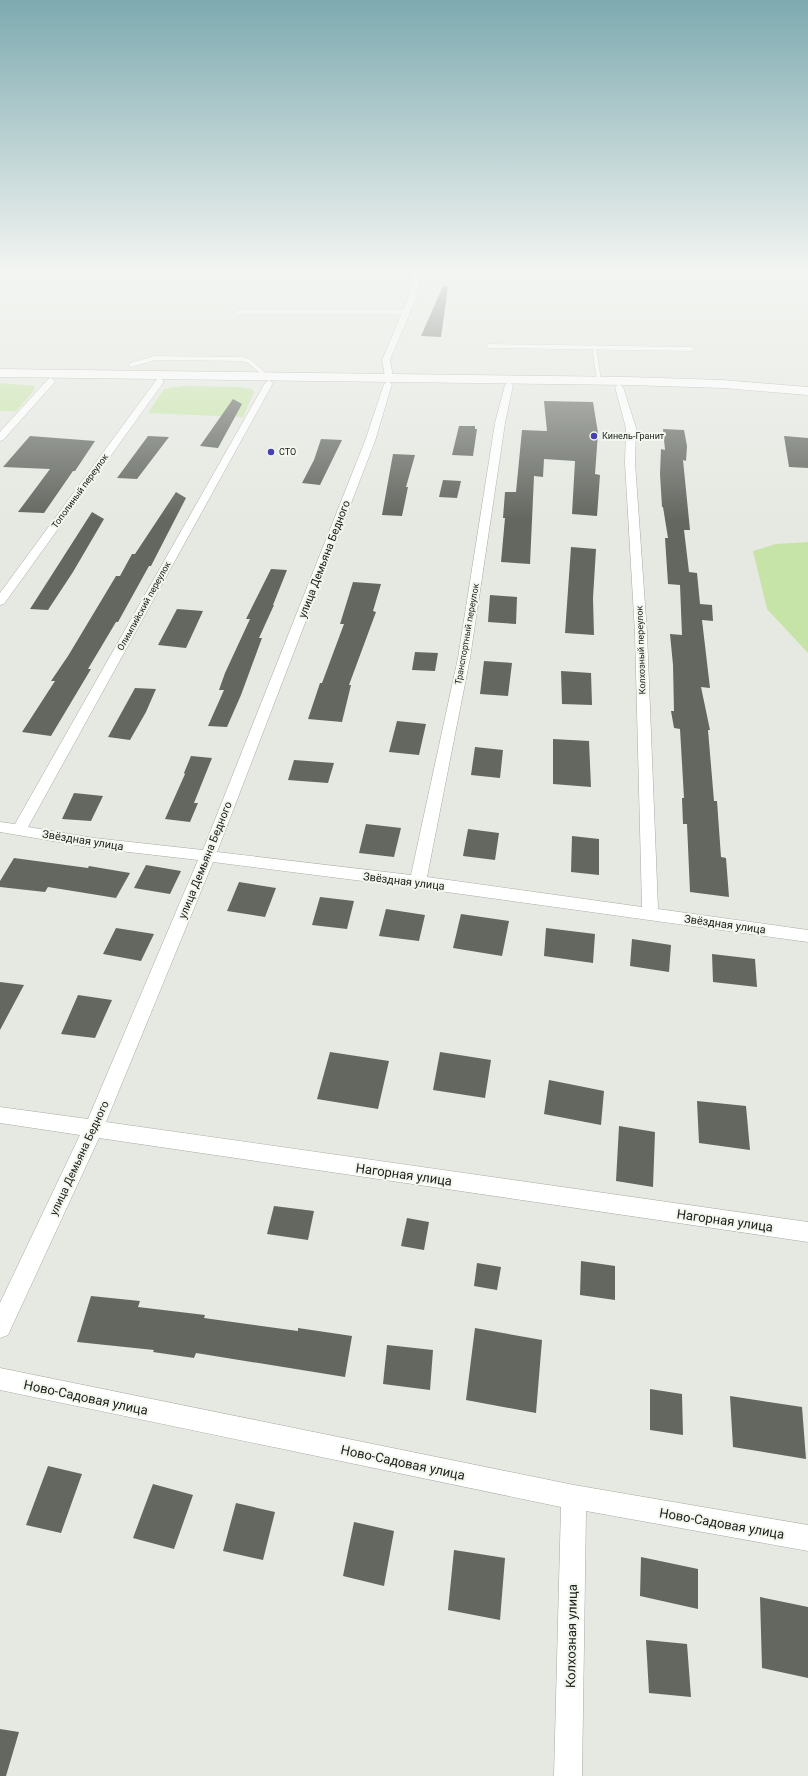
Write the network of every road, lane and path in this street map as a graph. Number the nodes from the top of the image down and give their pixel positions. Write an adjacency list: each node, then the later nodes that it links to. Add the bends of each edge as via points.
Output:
1 (388, 355): 8 (street, улица Демьяна Бедного, via 386,360)
2 (595, 355): 9 (lane)
3 (131, 365): 5 (lane, via 155,358 241,359 248,361)
4 (0, 373): 5 (main road)
5 (268, 379): 8 (main road); 10 (main road); 18 (street, Олимпийский переулок)
6 (0, 380): 7 (main road)
7 (51, 380): 10 (main road); 15 (street)
8 (388, 380): 9 (main road); 11 (main road); 19 (street, улица Демьяна Бедного, via 370,441)
9 (600, 380): 13 (main road, via 723,384)
10 (160, 382): 16 (street, Тополиный переулок)
11 (509, 385): 12 (main road); 20 (street, Транспортный переулок, via 499,431 464,658)
12 (619, 387): 14 (main road); 21 (street, Колхозный переулок, via 631,428 630,463 641,633)
13 (808, 391)
14 (808, 397)
15 (0, 438)
16 (0, 602)
17 (0, 827): 18 (street, Звёздная улица)
18 (19, 830): 19 (street, Звёздная улица, via 94,843)
19 (208, 856): 20 (street, Звёздная улица); 24 (street, улица Демьяна Бедного)
20 (418, 882): 21 (street, Звёздная улица)
21 (650, 914): 22 (street, Звёздная улица)
22 (808, 936)
23 (0, 1115): 24 (street, Нагорная улица)
24 (93, 1129): 25 (street, Нагорная улица); 26 (street, улица Демьяна Бедного)
25 (808, 1232)
26 (0, 1327)
27 (0, 1379): 28 (street, Ново-Садовая улица)
28 (574, 1497): 29 (street, Ново-Садовая улица); 30 (street, Колхозная улица)
29 (808, 1538)
30 (568, 1776)

